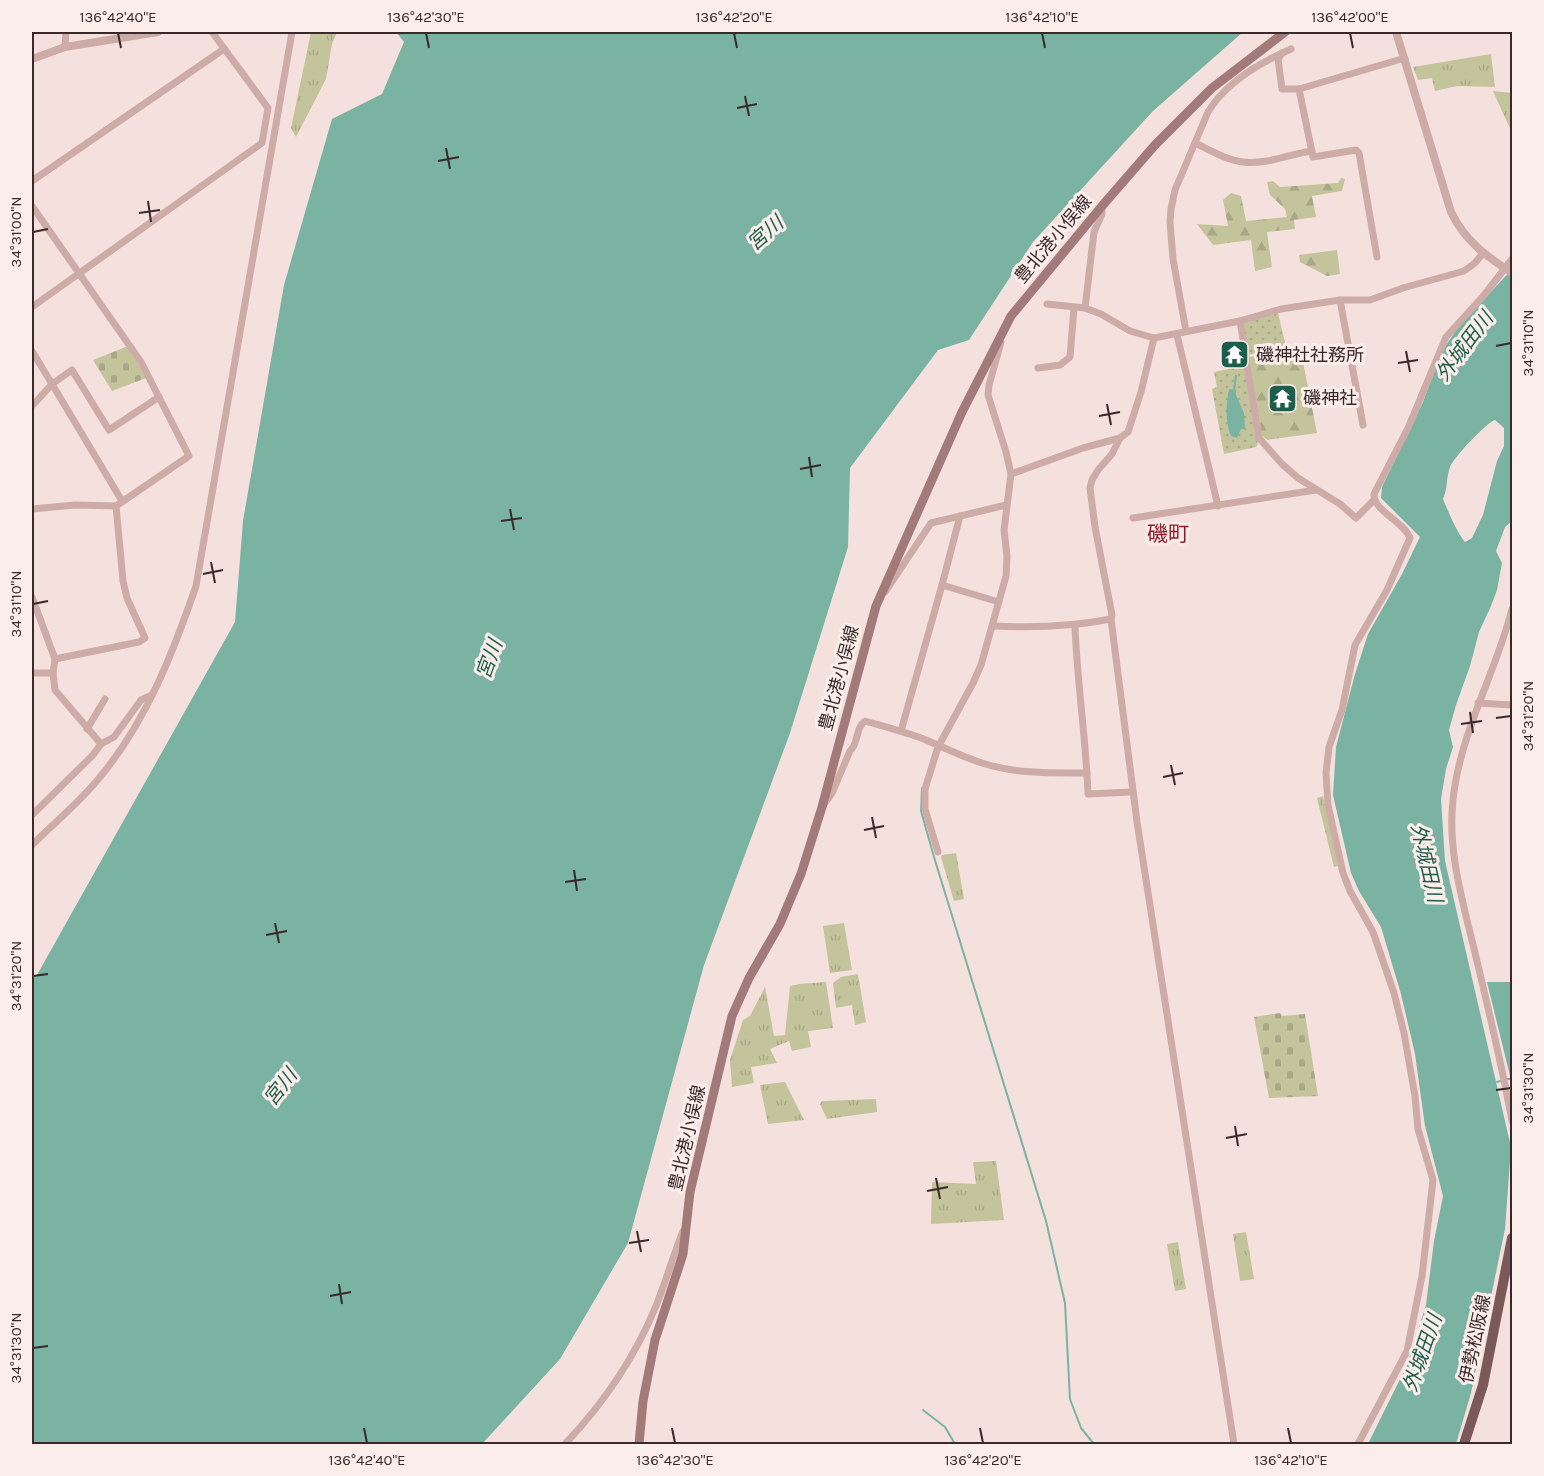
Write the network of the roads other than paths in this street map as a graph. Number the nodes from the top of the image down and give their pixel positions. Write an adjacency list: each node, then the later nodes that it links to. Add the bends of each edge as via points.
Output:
1 (66, 32): 7 (street)
2 (158, 32): 7 (street)
3 (212, 32): 8 (street)
4 (292, 32): 62 (street, via 196,586)
5 (1285, 32): 18 (main road, 豊北港小俣線, via 1197,102)
6 (1396, 32): 11 (street)
7 (65, 47): 12 (street)
8 (224, 49): 16 (street); 23 (street, via 268,108 262,143)
9 (1290, 49): 10 (street)
10 (1283, 52): 13 (street, via 1278,59 1282,89); 14 (street, via 1222,93 1208,112)
11 (1405, 58): 13 (street); 19 (street, via 1451,212 1463,233)
12 (32, 59)
13 (1299, 89): 15 (street)
14 (1195, 143): 15 (street, via 1248,162); 31 (street, via 1175,190 1170,222)
15 (1312, 151): 20 (street, via 1313,157 1356,150 1359,153)
16 (32, 181)
17 (32, 206): 23 (street)
18 (1102, 206): 28 (street, via 1094,232); 30 (main road, 豊北港小俣線)
19 (1483, 253): 22 (street); 24 (street, via 1458,273 1370,300)
20 (1377, 256)
21 (1512, 259): 22 (street)
22 (1509, 270): 43 (street, via 1446,338)
23 (79, 272): 26 (street); 37 (street, via 141,362)
24 (1340, 300): 29 (street, via 1281,309); 39 (street)
25 (1047, 304): 27 (street)
26 (32, 307)
27 (1074, 308): 28 (street); 35 (street, via 1070,357 1060,365)
28 (1085, 308): 33 (street, via 1130,331)
29 (1240, 321): 31 (street); 42 (street, via 1259,438 1282,464)
30 (1002, 331): 41 (street, via 988,395); 54 (main road, 豊北港小俣線)
31 (1186, 331): 32 (street)
32 (1177, 335): 33 (street); 47 (street)
33 (1154, 338): 40 (street, via 1128,432)
34 (32, 351): 36 (street)
35 (1038, 368)
36 (52, 384): 37 (street, via 72,370 111,433); 38 (street); 44 (street)
37 (159, 397): 44 (street, via 189,456)
38 (32, 406)
39 (1363, 425)
40 (1120, 438): 41 (street); 56 (street, via 1090,488)
41 (1011, 474): 45 (street)
42 (1316, 490): 43 (street, via 1356,518); 47 (street)
43 (1374, 500): 82 (street, via 1410,538 1353,651 1342,710 1329,747 1326,792 1343,873 1373,932 1394,993 1406,1043 1418,1129 1433,1188 1407,1351)
44 (122, 501): 46 (street)
45 (1006, 505): 49 (street); 53 (street, via 1006,576)
46 (116, 506): 48 (street); 59 (street, via 123,581 145,638)
47 (1218, 506): 50 (street)
48 (32, 509)
49 (960, 516): 51 (street); 54 (street, via 931,523)
50 (1133, 518)
51 (942, 585): 53 (street); 67 (street)
52 (32, 597): 59 (street)
53 (999, 602): 57 (street)
54 (876, 606): 72 (main road, 豊北港小俣線)
55 (1512, 609): 64 (street)
56 (1111, 619): 58 (street); 71 (street)
57 (994, 626): 58 (street); 69 (street, via 973,683)
58 (1075, 626): 70 (street)
59 (55, 659): 61 (street)
60 (32, 673): 61 (street)
61 (53, 673): 66 (street, via 55,690)
62 (152, 695): 68 (street, via 141,700 114,737); 74 (street, via 98,780)
63 (105, 699): 66 (street)
64 (1478, 703): 65 (street); 76 (street, via 1460,762 1452,834 1466,917)
65 (1512, 705)
66 (87, 729): 68 (street)
67 (901, 731): 69 (street); 72 (street, via 865,721 861,724 854,747)
68 (101, 744): 73 (street)
69 (938, 747): 70 (street, via 983,764 1030,773); 75 (street, via 924,795)
70 (1087, 773): 71 (street, via 1088,794)
71 (1132, 792): 81 (street)
72 (822, 807): 77 (main road, 豊北港小俣線, via 780,924 732,1016)
73 (32, 815)
74 (32, 845)
75 (938, 852)
76 (1512, 1121)
77 (685, 1227): 79 (street, via 655,1308 622,1372); 80 (main road, 豊北港小俣線, via 683,1254 655,1341)
78 (1512, 1238): 83 (main road, 伊勢松阪線, via 1483,1384)
79 (565, 1444)
80 (639, 1444)
81 (1234, 1444)
82 (1358, 1444)
83 (1464, 1444)

